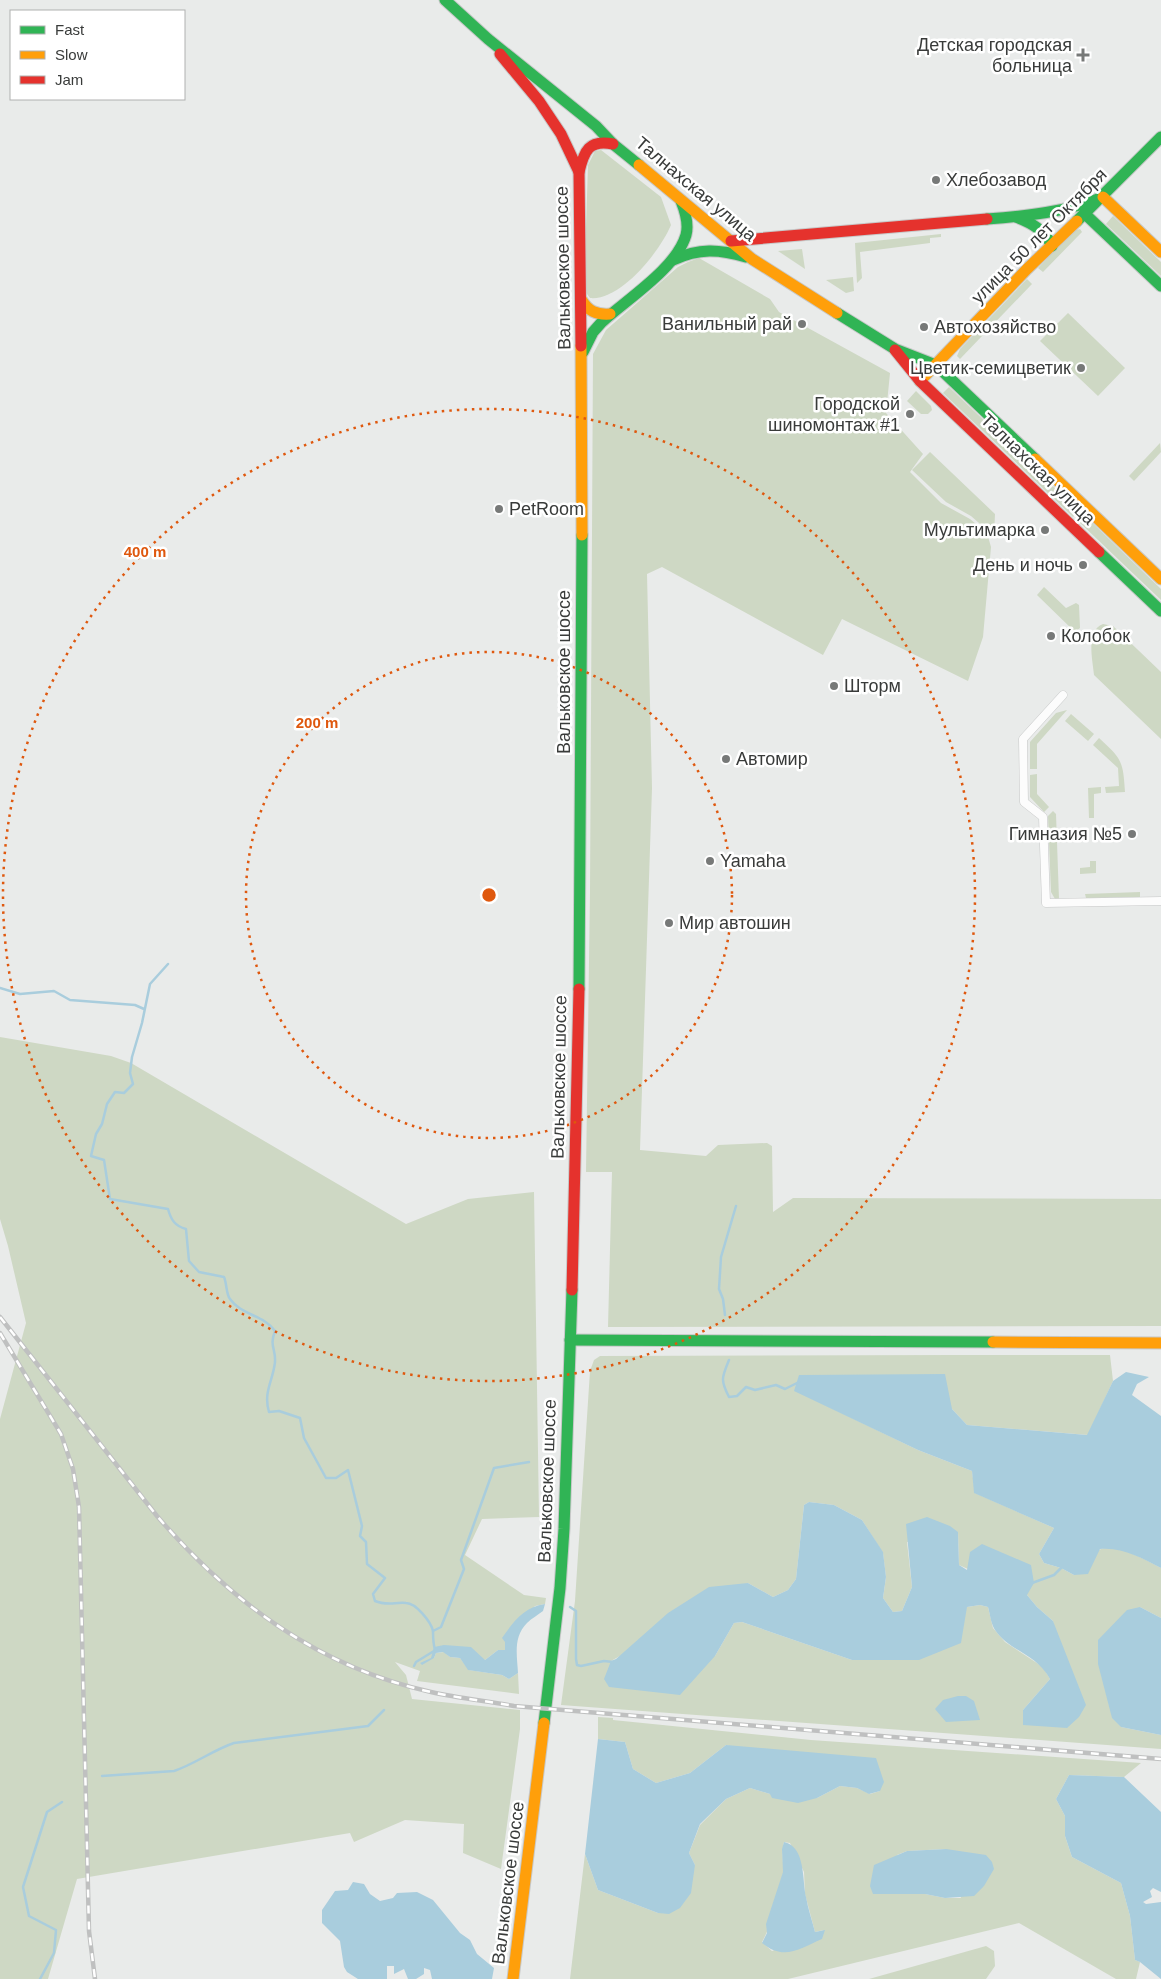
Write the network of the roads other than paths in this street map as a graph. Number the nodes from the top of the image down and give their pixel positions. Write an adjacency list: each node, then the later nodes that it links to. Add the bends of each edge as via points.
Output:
1 (445, 0): 2 (main road)
2 (488, 39): 4 (main road, Талнахская улица); 5 (main road, Вальковское шоссе, via 539,101 561,134)
3 (1161, 137): 6 (main road, улица 50 лет Октября)
4 (610, 140): 5 (main road, Вальковское шоссе, via 588,148); 7 (main road, Талнахская улица)
5 (579, 172): 16 (main road, Вальковское шоссе)
6 (1103, 197): 8 (main road, улица 50 лет Октября); 9 (main road, via 1081,206); 12 (main road)
7 (680, 199): 10 (main road, Талнахская улица); 14 (main road, via 686,214 686,235)
8 (1085, 214): 11 (main road, улица 50 лет Октября); 15 (main road)
9 (1015, 217): 10 (main road); 11 (main road, via 1041,228)
10 (732, 241): 13 (main road, Талнахская улица)
11 (1052, 246): 20 (main road, улица 50 лет Октября)
12 (1161, 252)
13 (752, 259): 14 (main road, via 710,249 688,253); 18 (main road, Талнахская улица)
14 (671, 261): 17 (main road)
15 (1161, 286)
16 (581, 297): 17 (main road, via 588,309 597,315); 19 (main road, Вальковское шоссе)
17 (610, 314): 19 (main road, via 593,332)
18 (895, 349): 20 (main road, Талнахская улица); 21 (main road, Талнахская улица)
19 (582, 356): 26 (main road, Вальковское шоссе, via 577,1086)
20 (936, 365): 21 (main road, улица 50 лет Октября); 22 (main road, Талнахская улица)
21 (920, 381): 23 (main road, Талнахская улица)
22 (1161, 579)
23 (1161, 611)
24 (1063, 696): 25 (street, via 1022,739 1024,802 1043,817 1046,903)
25 (1161, 901)
26 (570, 1340): 27 (main road); 28 (main road, Вальковское шоссе, via 561,1579)
27 (1161, 1343)
28 (513, 1979)

